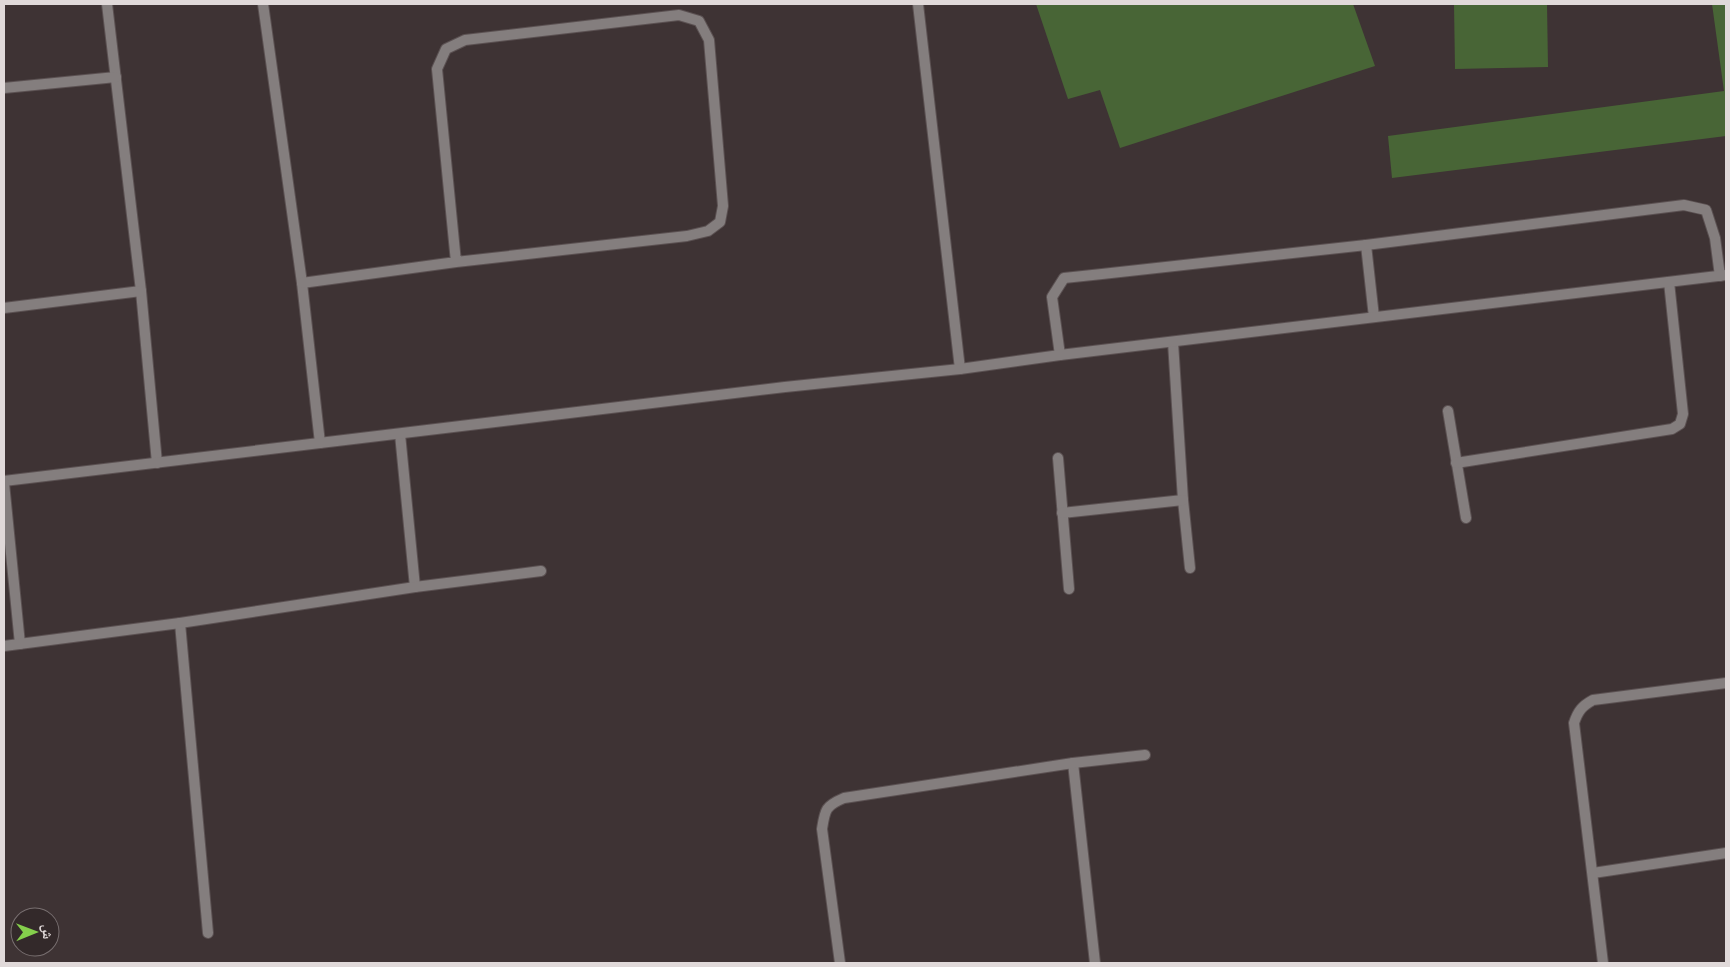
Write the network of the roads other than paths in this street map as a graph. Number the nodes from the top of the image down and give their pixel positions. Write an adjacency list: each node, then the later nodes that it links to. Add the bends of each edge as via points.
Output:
1 (106, 4): 4 (street)
2 (263, 4): 10 (street)
3 (918, 4): 16 (street)
4 (116, 78): 5 (street); 11 (street)
5 (4, 88)
6 (1366, 244): 8 (street, via 1684,206 1706,210); 13 (street); 15 (street, via 1064,278 1052,297)
7 (456, 262): 7 (street, via 688,236 708,231 720,222 723,206 709,40 699,21 679,15 465,40 446,49 437,69); 10 (street)
8 (1723, 276): 9 (street)
9 (1669, 282): 13 (street); 22 (street, via 1682,414 1680,424 1672,429)
10 (302, 283): 19 (street)
11 (141, 290): 12 (street); 21 (street)
12 (4, 308)
13 (1374, 318): 14 (street)
14 (1173, 342): 15 (street); 24 (street)
15 (1060, 355): 16 (street)
16 (960, 370): 18 (street)
17 (1448, 411): 22 (street)
18 (400, 434): 19 (street); 29 (street)
19 (320, 443): 21 (street)
20 (1058, 458): 25 (street)
21 (157, 463): 23 (street)
22 (1456, 463): 26 (street)
23 (4, 482): 32 (street)
24 (1184, 500): 25 (street); 27 (street)
25 (1062, 513): 30 (street)
26 (1466, 518)
27 (1190, 568)
28 (541, 570): 29 (street)
29 (415, 587): 31 (street)
30 (1069, 589)
31 (180, 623): 32 (street); 39 (street)
32 (20, 644): 33 (street)
33 (4, 646)
34 (1726, 684): 38 (street, via 1593,700 1578,712 1574,723)
35 (1145, 755): 36 (street)
36 (1073, 764): 40 (street, via 844,798 832,803 824,811 822,829); 41 (street)
37 (1726, 853): 38 (street)
38 (1593, 874): 42 (street)
39 (208, 933)
40 (840, 963)
41 (1095, 963)
42 (1602, 963)

